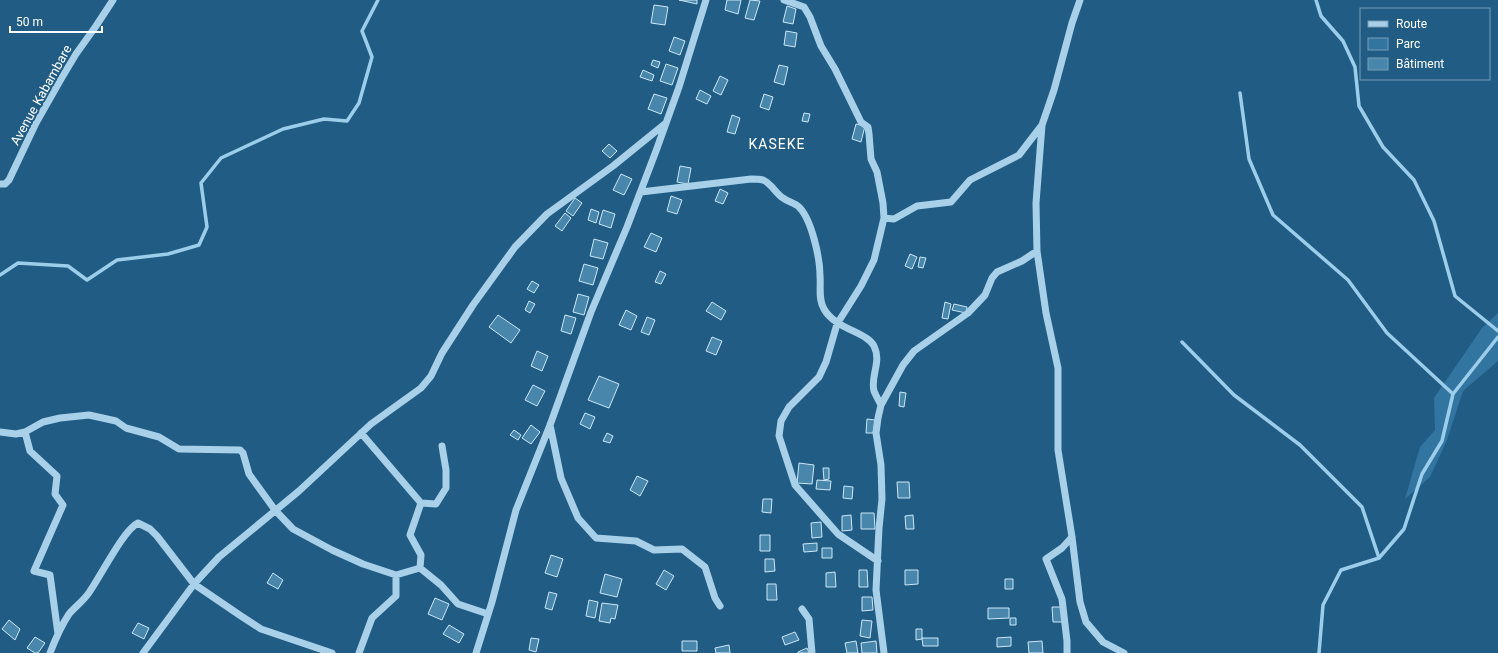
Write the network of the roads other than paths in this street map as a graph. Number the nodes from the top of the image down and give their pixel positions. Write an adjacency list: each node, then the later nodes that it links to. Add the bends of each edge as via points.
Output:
1 (113, 0): 7 (street, Avenue Kabambare, via 61,79 36,123 9,180)
2 (706, 0): 5 (street)
3 (784, 0): 9 (street, via 804,7 821,46 861,122 868,127 871,159 877,172)
4 (1080, 0): 6 (street)
5 (666, 123): 8 (street); 16 (street, via 547,214 515,247 473,305 442,353 431,376 421,388)
6 (1042, 124): 9 (street, via 1019,156 970,180 951,202 917,206 894,219); 10 (street, via 1036,203)
7 (3, 184)
8 (640, 192): 11 (street, via 733,180 764,180 782,198 798,206 804,213 816,245 823,309); 13 (street, via 591,312)
9 (884, 218): 11 (street, via 874,260)
10 (1037, 251): 12 (street, via 997,272 985,295 968,313 914,351 903,365); 20 (street, via 1046,313 1058,368 1058,450)
11 (838, 324): 12 (street, via 869,339 874,346 878,360 874,391); 21 (street, via 819,377 789,407 781,421 779,436 795,485 838,534)
12 (881, 405): 21 (street, via 876,433 882,499)
13 (550, 425): 25 (street, via 561,478 578,518 596,538 636,541 654,550 682,549 705,567); 27 (street, via 516,510)
14 (0, 432): 15 (street)
15 (25, 432): 19 (street, via 43,422 90,415 116,421 126,428 159,437 179,449 240,450 249,474); 28 (street, via 30,451 57,476 55,494 63,505 34,571 50,576)
16 (361, 433): 18 (street); 19 (street)
17 (442, 446): 18 (street, via 446,488 436,504)
18 (421, 503): 22 (street, via 410,535 421,555)
19 (275, 510): 23 (street, via 293,529 332,550); 24 (street, via 220,557)
20 (1072, 536): 36 (street, via 1062,548 1046,559 1062,599); 37 (street, via 1080,602 1086,622 1103,642)
21 (878, 561): 35 (street, via 876,590)
22 (420, 568): 23 (street); 27 (street, via 441,585 458,604)
23 (396, 575): 32 (street, via 396,596 372,618)
24 (194, 584): 28 (street, via 157,536 150,529 138,524 133,526 119,545 88,594 70,614); 30 (street); 31 (street, via 261,629)
25 (720, 606)
26 (802, 609): 34 (street, via 809,619)
27 (488, 614): 33 (street)
28 (58, 634): 29 (street)
29 (50, 653)
30 (143, 653)
31 (332, 653)
32 (359, 653)
33 (476, 653)
34 (812, 653)
35 (884, 653)
36 (1067, 653)
37 (1124, 653)

